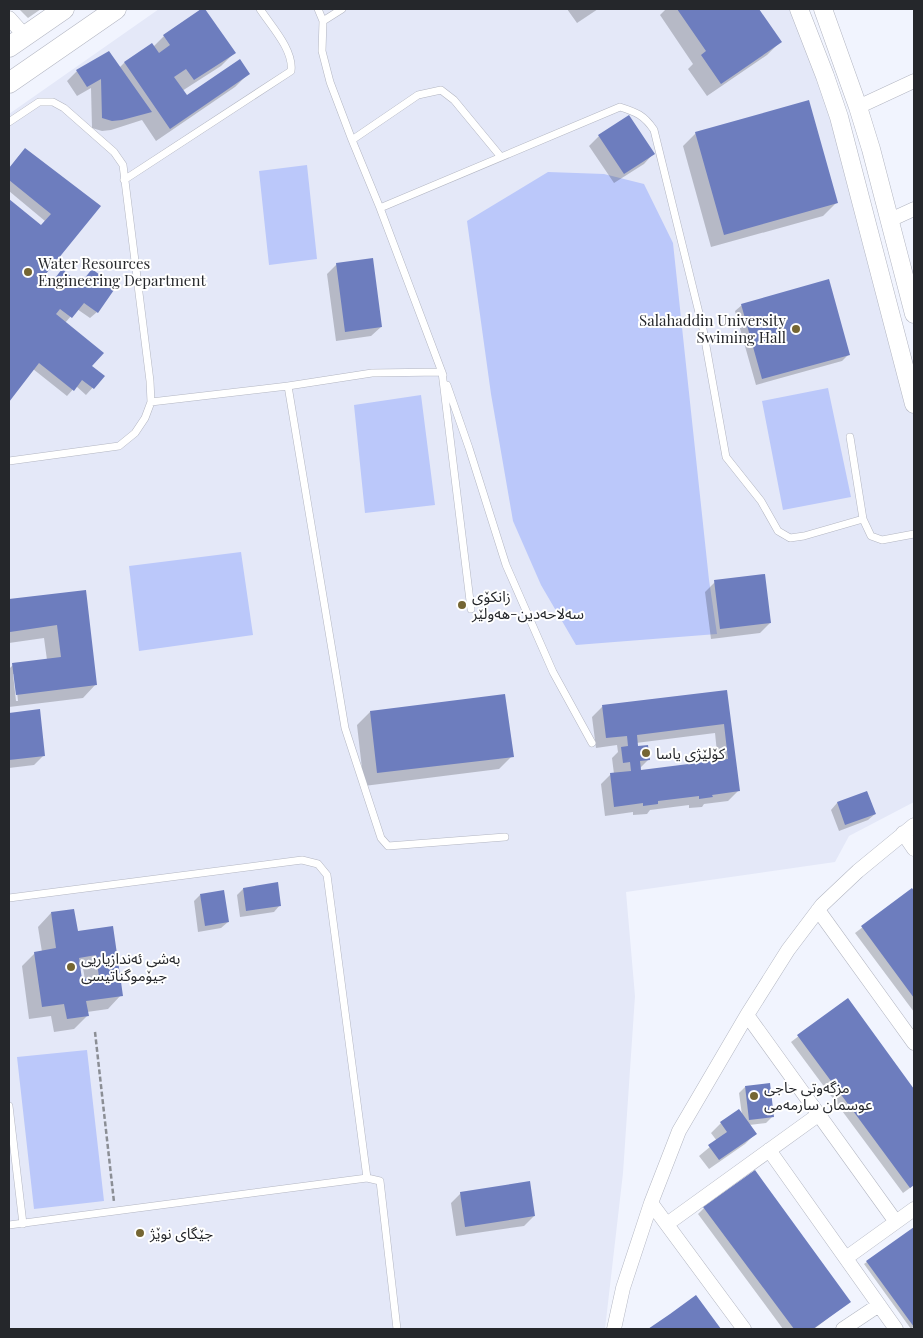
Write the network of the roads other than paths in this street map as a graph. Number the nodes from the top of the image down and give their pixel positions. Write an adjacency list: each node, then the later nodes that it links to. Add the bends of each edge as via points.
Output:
1 (64, 9): 10 (main road)
2 (260, 9): 18 (lane, via 289,53 291,71)
3 (318, 9): 9 (lane)
4 (342, 9): 9 (lane)
5 (799, 9): 24 (street, via 838,117)
6 (823, 9): 14 (street)
7 (107, 11): 13 (main road)
8 (9, 18): 10 (street)
9 (323, 21): 16 (lane, via 322,50 330,82)
10 (25, 36): 11 (main road)
11 (9, 47)
12 (914, 81): 14 (street)
13 (9, 83)
14 (858, 107): 21 (street)
15 (9, 122): 18 (lane, via 38,102 53,102 114,152 123,165)
16 (352, 140): 17 (lane, via 418,95 441,90 454,100); 19 (lane)
17 (501, 157): 19 (lane); 31 (lane, via 620,107 646,119 654,130 703,330 726,457 761,501 778,531 790,538)
18 (124, 180): 27 (lane)
19 (380, 208): 25 (lane)
20 (914, 210): 21 (street)
21 (890, 220): 22 (street)
22 (914, 314)
23 (914, 322): 24 (street)
24 (894, 326): 28 (street)
25 (442, 372): 26 (lane, via 372,373); 33 (lane); 34 (lane, via 506,565 553,672)
26 (288, 386): 27 (lane); 36 (lane, via 345,728 381,838 388,846)
27 (151, 402): 30 (lane, via 135,433 119,446)
28 (914, 404)
29 (850, 437): 31 (lane)
30 (9, 461)
31 (863, 519): 32 (lane, via 871,536 882,540)
32 (914, 534)
33 (471, 609)
34 (592, 743)
35 (909, 829): 37 (street); 39 (street, via 858,871)
36 (505, 837)
37 (914, 849)
38 (9, 898): 45 (lane, via 302,860 318,864 327,875)
39 (818, 910): 40 (street); 41 (street)
40 (747, 1015): 43 (street); 46 (street, via 679,1131)
41 (914, 1043)
42 (9, 1106): 49 (lane)
43 (818, 1115): 44 (street); 48 (street)
44 (769, 1150): 50 (street); 52 (street)
45 (367, 1178): 49 (lane); 54 (lane, via 380,1181)
46 (651, 1203): 50 (street); 55 (street, via 623,1288)
47 (914, 1209): 48 (street)
48 (896, 1222): 52 (street)
49 (23, 1224): 51 (lane)
50 (666, 1224): 56 (street)
51 (9, 1226)
52 (846, 1258): 53 (street)
53 (879, 1305): 57 (street); 58 (street)
54 (397, 1329)
55 (614, 1329)
56 (744, 1329)
57 (843, 1329)
58 (896, 1329)

